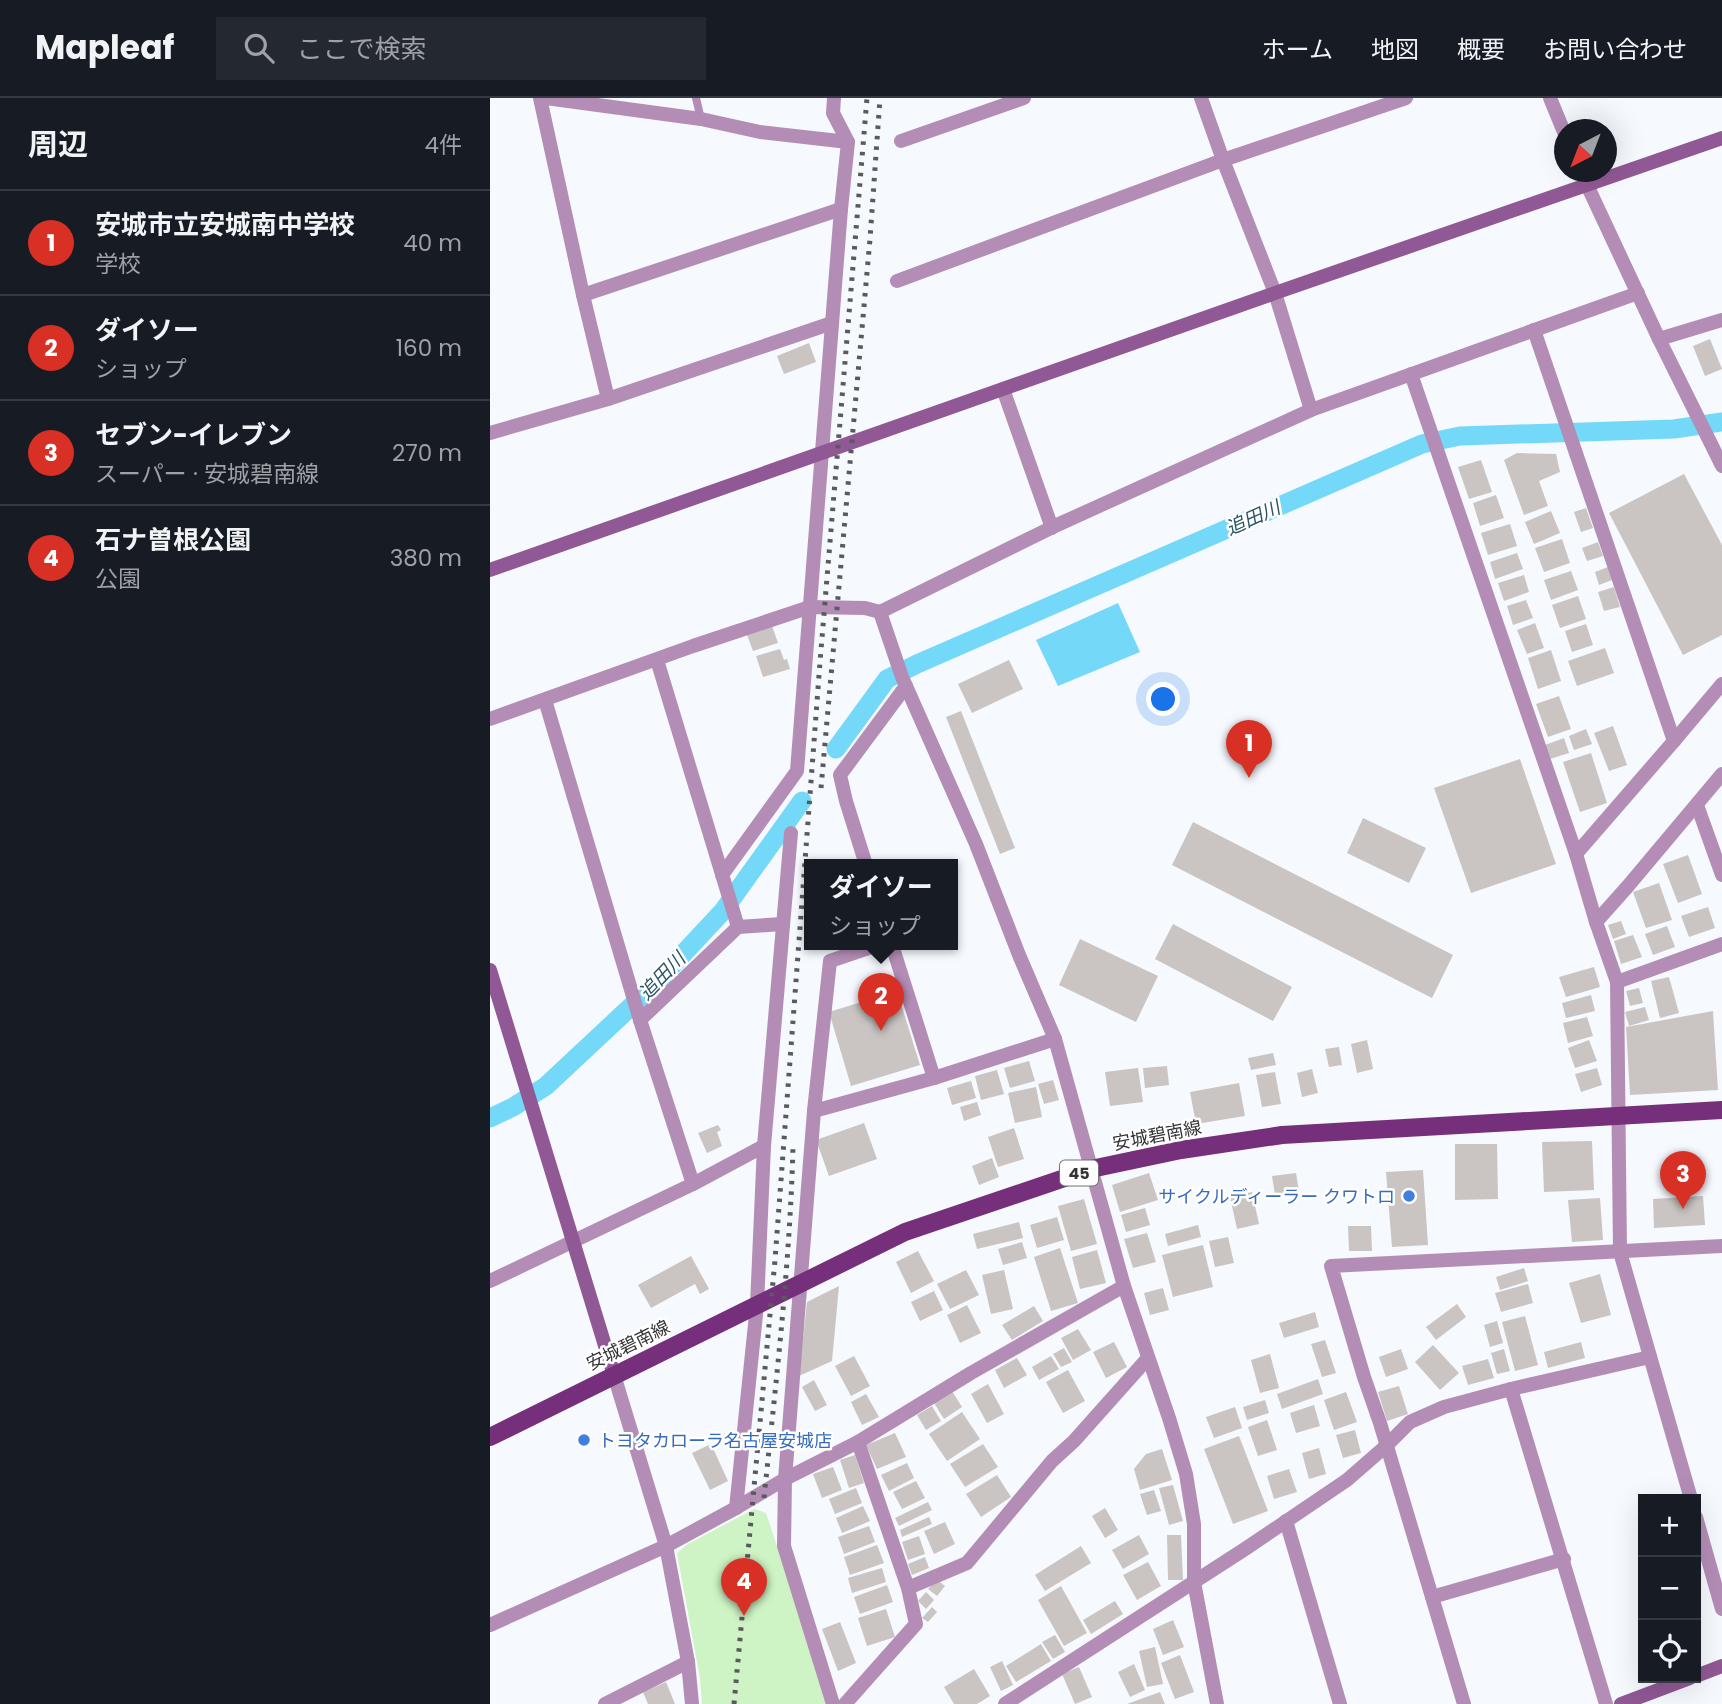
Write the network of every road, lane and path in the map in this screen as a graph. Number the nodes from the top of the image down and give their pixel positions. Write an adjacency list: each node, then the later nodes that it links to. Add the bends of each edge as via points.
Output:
1 (540, 98): 22 (street)
2 (546, 98): 9 (street)
3 (696, 98): 9 (lane)
4 (834, 98): 13 (street, via 833,113)
5 (1024, 98): 12 (street)
6 (1201, 98): 14 (street)
7 (1406, 98): 14 (street)
8 (1550, 98): 10 (street)
9 (701, 119): 13 (street, via 760,132)
10 (1559, 119)
11 (1722, 138): 15 (street)
12 (901, 141)
13 (848, 142): 18 (street)
14 (1223, 160): 19 (street); 20 (street)
15 (1617, 168)
16 (1573, 182): 20 (street)
17 (1586, 182): 21 (street)
18 (841, 209): 22 (street); 24 (street)
19 (897, 281)
20 (1275, 293): 28 (street); 30 (street)
21 (1638, 293): 25 (street); 26 (street)
22 (583, 295): 29 (street)
23 (1722, 320): 26 (street)
24 (832, 323): 29 (street); 32 (street)
25 (1534, 330): 27 (street); 43 (street)
26 (1659, 339): 33 (street)
27 (1411, 374): 30 (street); 47 (street)
28 (1003, 389): 32 (street); 34 (street)
29 (608, 399): 31 (street)
30 (1311, 410): 34 (street)
31 (490, 433)
32 (822, 453): 35 (street); 36 (street)
33 (1722, 466)
34 (1052, 528): 37 (street)
35 (490, 570)
36 (810, 607): 37 (street); 38 (street); 49 (street, via 797,771)
37 (880, 612): 39 (street)
38 (657, 660): 41 (street); 49 (street)
39 (902, 676): 48 (street, via 840,775); 60 (street)
40 (1722, 684): 43 (street)
41 (545, 700): 42 (street); 59 (street)
42 (490, 719)
43 (1674, 741): 47 (street)
44 (1722, 774): 45 (street)
45 (1697, 805): 50 (street); 51 (street)
46 (790, 833): 52 (street)
47 (1576, 854): 51 (street)
48 (864, 859)
49 (722, 875): 53 (street)
50 (1722, 875)
51 (1596, 922): 58 (street)
52 (782, 924): 53 (street); 65 (street)
53 (738, 927): 59 (street)
54 (1722, 944): 58 (street)
55 (863, 950): 63 (street, via 831,961)
56 (894, 950): 61 (street)
57 (490, 970): 68 (street)
58 (1617, 982): 64 (street)
59 (636, 1009): 67 (street)
60 (1055, 1039): 61 (street); 66 (street)
61 (934, 1078): 63 (street)
62 (1722, 1110): 64 (main road, 安城碧南線 / 45)
63 (814, 1111): 72 (street)
64 (1620, 1116): 66 (main road, 安城碧南線 / 45, via 1282,1135); 70 (street)
65 (764, 1146): 67 (street); 74 (street)
66 (1091, 1169): 72 (main road, 安城碧南線 / 45, via 905,1232); 73 (street)
67 (693, 1184): 68 (street)
68 (574, 1241): 71 (street); 77 (street)
69 (1722, 1246): 70 (street)
70 (1620, 1252): 75 (street); 81 (street, via 1331,1266)
71 (490, 1281)
72 (800, 1285): 74 (main road, 安城碧南線 / 45); 82 (street)
73 (1124, 1286): 76 (street); 80 (street)
74 (757, 1305): 77 (main road, 安城碧南線 / 45); 84 (street)
75 (1650, 1357): 78 (street); 83 (street)
76 (1148, 1358): 89 (street, via 1185,1474 1194,1524); 90 (street, via 1052,1461 967,1563)
77 (614, 1375): 79 (main road, 安城碧南線 / 45); 87 (street)
78 (1511, 1389): 81 (street, via 1444,1406 1410,1422); 88 (street)
79 (490, 1437)
80 (858, 1441): 82 (street); 90 (street)
81 (1386, 1446): 85 (street, via 1348,1480); 91 (street)
82 (785, 1479): 84 (street); 100 (street, via 784,1546)
83 (1690, 1494)
84 (736, 1508): 87 (street)
85 (1286, 1521): 89 (street); 104 (street)
86 (1701, 1535): 92 (street)
87 (666, 1546): 93 (street); 94 (street)
88 (1564, 1559): 91 (street); 106 (street)
89 (1194, 1581): 102 (street); 103 (street)
90 (908, 1588): 101 (street, via 916,1624)
91 (1432, 1597): 105 (street)
92 (1722, 1609)
93 (490, 1625)
94 (688, 1662): 98 (street); 99 (street)
95 (1722, 1666): 96 (street)
96 (1701, 1674)
97 (1677, 1683): 107 (street)
98 (606, 1704)
99 (692, 1704)
100 (833, 1704)
101 (845, 1704)
102 (1005, 1704)
103 (1217, 1704)
104 (1339, 1704)
105 (1464, 1704)
106 (1606, 1704)
107 (1621, 1704)

